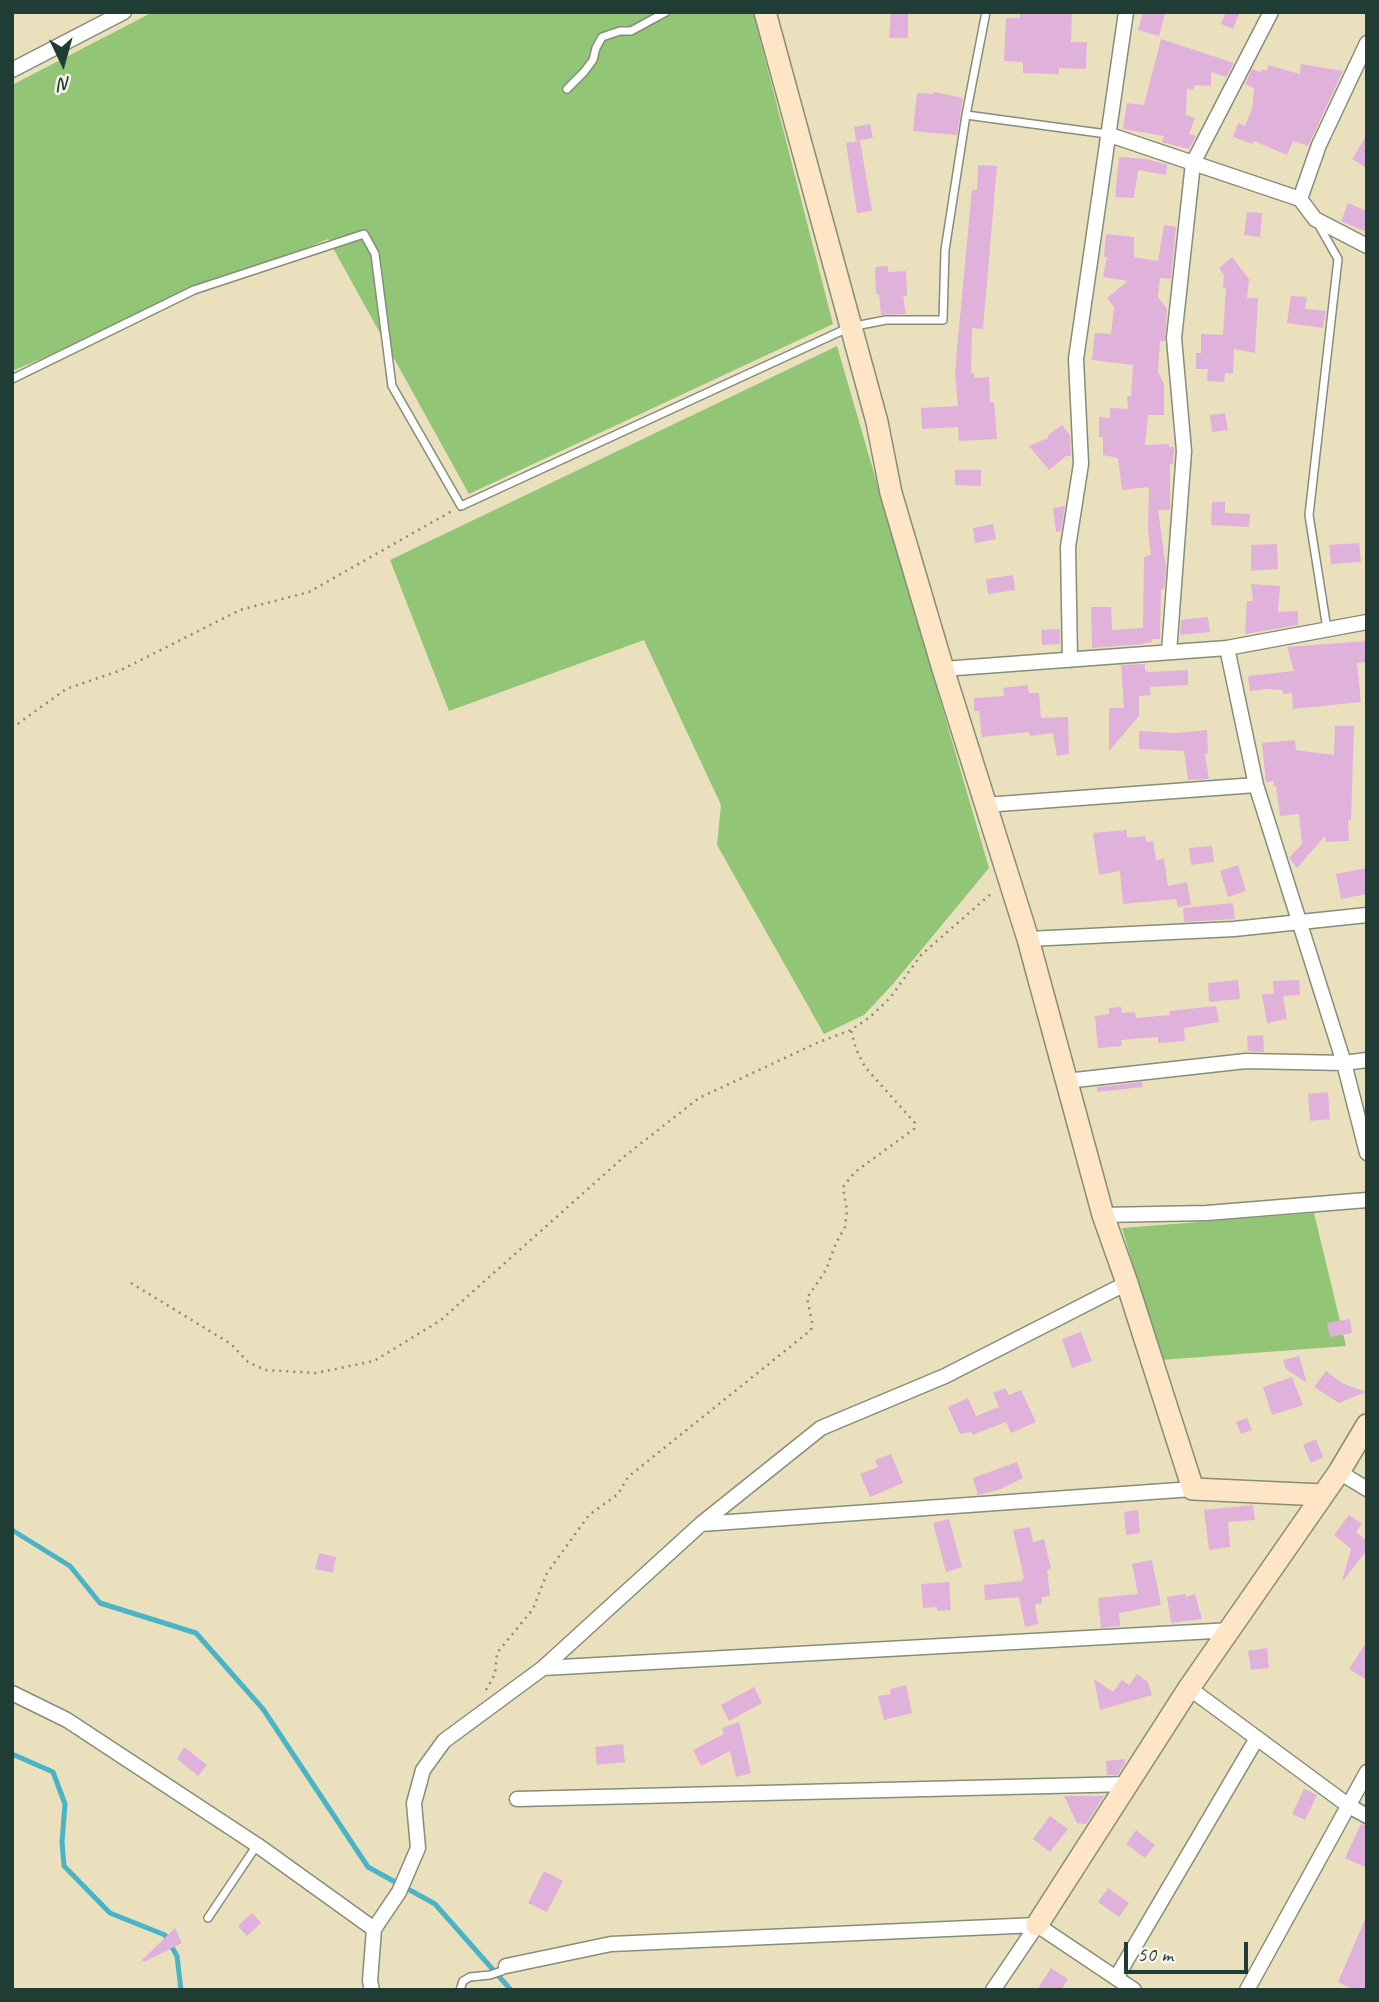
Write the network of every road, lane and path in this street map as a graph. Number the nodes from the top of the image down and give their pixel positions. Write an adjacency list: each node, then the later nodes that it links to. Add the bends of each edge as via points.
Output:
1 (666, 12): 9 (lane, via 631,31 602,37 593,60)
2 (765, 12): 16 (street)
3 (986, 12): 10 (lane)
4 (1126, 12): 11 (street)
5 (1271, 12): 12 (street)
6 (117, 14): 8 (street)
7 (1367, 43): 13 (street, via 1319,145)
8 (12, 70)
9 (566, 89)
10 (966, 115): 11 (lane); 16 (lane, via 945,250 943,320 887,320)
11 (1107, 134): 12 (street); 23 (street, via 1076,359 1081,464 1068,547)
12 (1193, 163): 13 (street); 22 (street, via 1174,338 1184,450)
13 (1300, 199): 14 (street)
14 (1315, 219): 15 (street); 20 (lane, via 1338,259 1309,514)
15 (1367, 246)
16 (850, 327): 18 (lane); 24 (street, via 891,493)
17 (12, 379): 18 (lane, via 194,290 364,234 375,254 392,386)
18 (461, 506): 25 (path, via 309,592 240,610 119,671 66,688)
19 (1367, 622): 20 (street)
20 (1327, 629): 21 (street)
21 (1227, 648): 22 (street); 26 (street)
22 (1169, 652): 23 (street)
23 (1070, 660): 24 (street)
24 (943, 669): 27 (street)
25 (12, 729)
26 (1256, 785): 27 (street); 30 (street)
27 (985, 806): 28 (street)
28 (1008, 878): 31 (street); 32 (path, via 921,955 890,998)
29 (1367, 915): 30 (street)
30 (1298, 920): 31 (street, via 1234,929); 34 (street)
31 (1028, 939): 35 (street)
32 (851, 1030): 39 (path, via 699,1098 440,1320 374,1361 316,1373 265,1370); 51 (path, via 864,1067 915,1123 914,1129 855,1171 843,1188 845,1227 826,1270 807,1298 811,1330 628,1477 618,1494 589,1515 547,1573 533,1609 497,1653 495,1674 481,1698)
33 (1367, 1060): 34 (street)
34 (1344, 1063): 35 (street, via 1246,1061); 36 (street)
35 (1066, 1082): 38 (street)
36 (1367, 1153)
37 (1367, 1200): 38 (street, via 1207,1213)
38 (1102, 1215): 40 (street)
39 (131, 1283)
40 (1127, 1283): 43 (street); 46 (street, via 944,1376 821,1428)
41 (1367, 1425): 42 (street)
42 (1339, 1472): 44 (street); 45 (street)
43 (1193, 1489): 45 (street); 46 (street)
44 (1367, 1489)
45 (1323, 1495): 47 (street)
46 (701, 1524): 48 (street)
47 (1232, 1630): 48 (street); 49 (street)
48 (543, 1668): 51 (street)
49 (1189, 1688): 52 (street); 54 (street)
50 (12, 1693): 58 (street, via 67,1720)
51 (478, 1717): 61 (street, via 444,1741 423,1770 414,1803 418,1848 399,1892)
52 (1257, 1738): 56 (street); 63 (street)
53 (1367, 1772): 56 (street)
54 (1130, 1783): 55 (street); 60 (street)
55 (517, 1799)
56 (1349, 1806): 57 (street); 67 (street)
57 (1367, 1816)
58 (257, 1845): 59 (lane); 61 (street)
59 (208, 1918)
60 (1037, 1926): 62 (street, via 611,1944); 63 (street); 66 (street)
61 (374, 1929): 64 (street)
62 (504, 1968): 65 (lane, via 470,1977)
63 (1125, 1986)
64 (372, 1990)
65 (460, 1990)
66 (993, 1990)
67 (1247, 1990)

